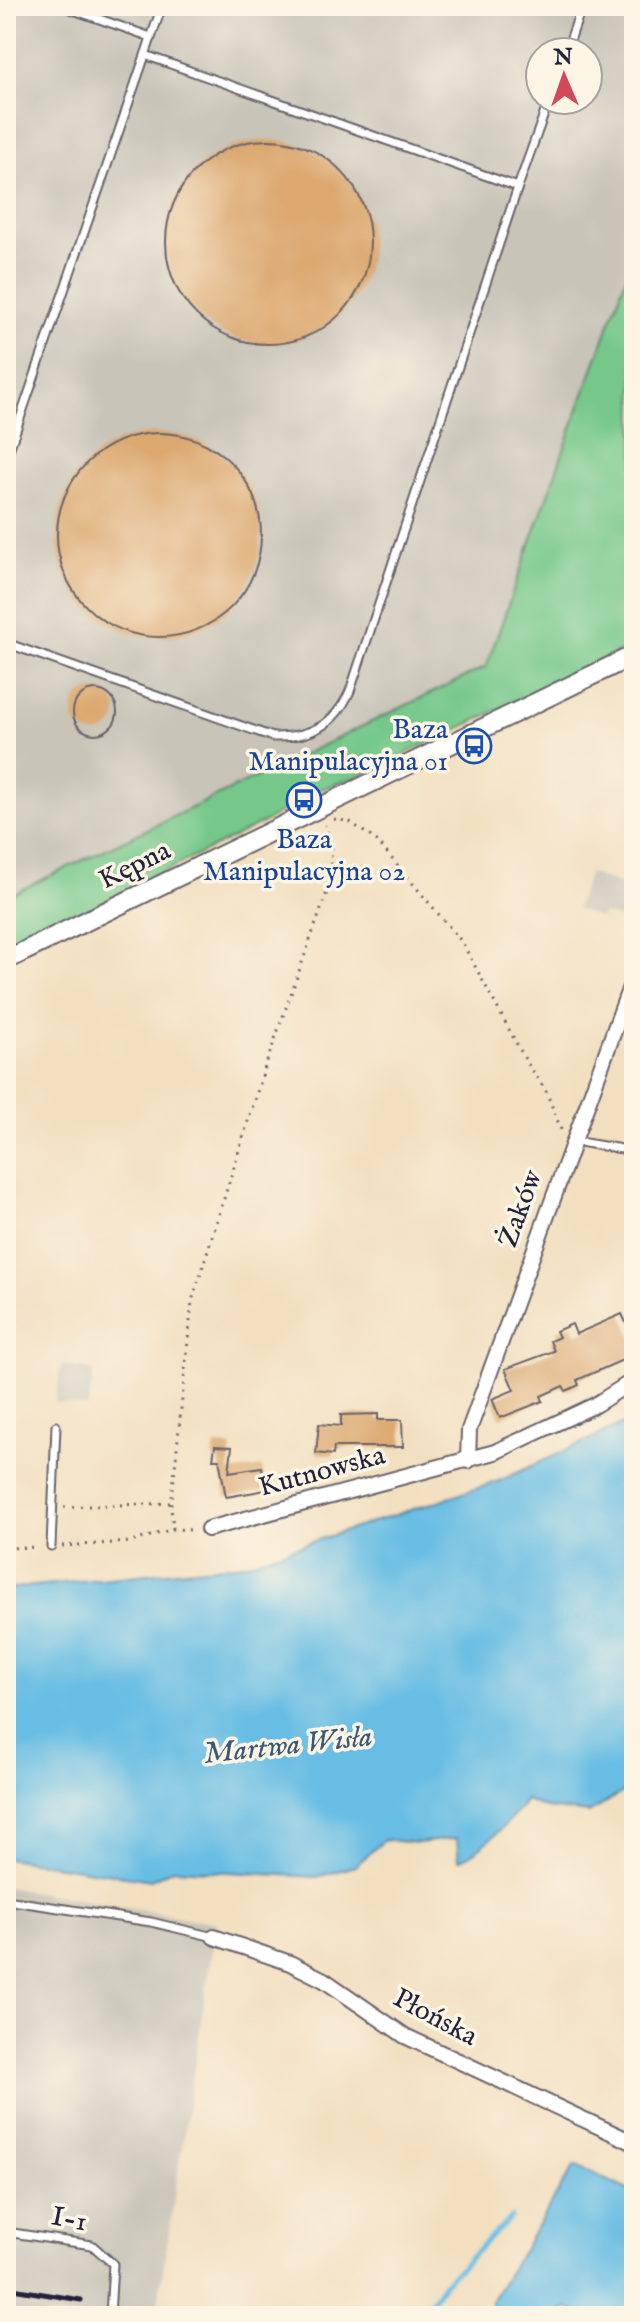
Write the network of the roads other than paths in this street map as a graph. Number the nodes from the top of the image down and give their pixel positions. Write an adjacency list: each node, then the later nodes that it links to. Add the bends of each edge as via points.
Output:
1 (62, 6): 5 (lane)
2 (162, 6): 5 (lane)
3 (582, 6): 4 (lane)
4 (572, 36)
5 (151, 37): 6 (lane)
6 (145, 55): 8 (lane); 9 (lane)
7 (543, 116): 8 (lane)
8 (518, 187): 10 (lane, via 350,691 336,717 314,731 273,737)
9 (6, 459)
10 (6, 643)
11 (634, 655): 12 (street, Kępna)
12 (6, 960)
13 (634, 976): 14 (street, Żaków)
14 (573, 1141): 15 (lane); 18 (street, Żaków, via 469,1430)
15 (634, 1151)
16 (634, 1380): 18 (street, Kutnowska, via 548,1428)
17 (56, 1426): 20 (lane)
18 (468, 1461): 19 (street, Kutnowska)
19 (208, 1529)
20 (51, 1546)
21 (6, 1900): 22 (lane)
22 (214, 1937): 23 (street, Płońska, via 290,1963 405,2036)
23 (634, 2143)
24 (6, 2232): 25 (lane, I-1, via 92,2245 113,2264)
25 (110, 2316)

